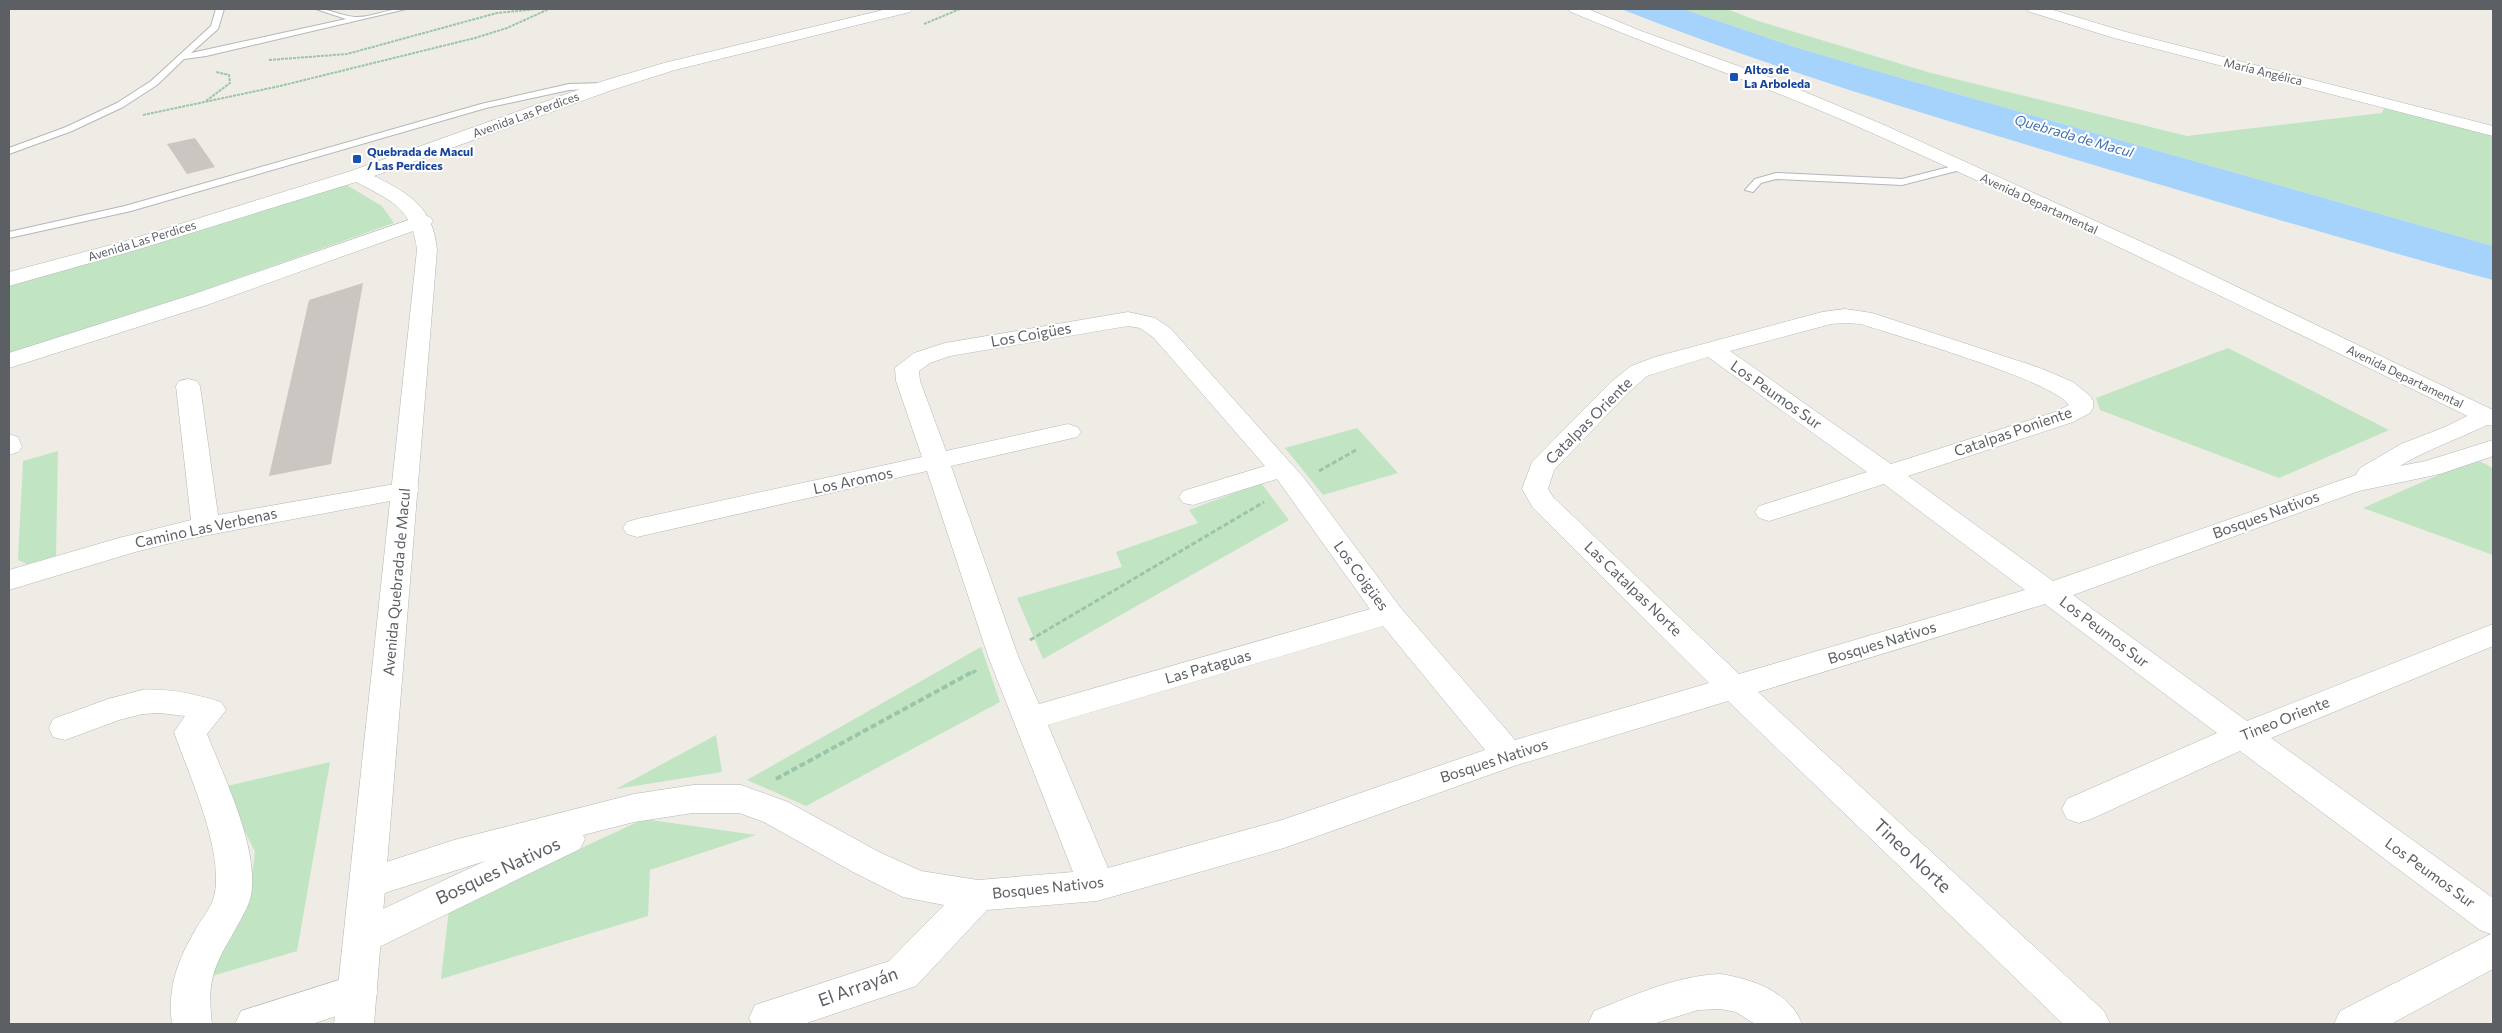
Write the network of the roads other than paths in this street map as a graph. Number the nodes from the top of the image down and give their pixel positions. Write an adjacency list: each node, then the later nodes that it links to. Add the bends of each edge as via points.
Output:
1 (220, 9): 9 (lane, via 215,27)
2 (320, 9): 8 (lane)
3 (372, 9): 8 (lane)
4 (402, 9): 8 (lane)
5 (905, 9): 10 (street, Avenida Las Perdices, via 670,66)
6 (1576, 9): 13 (street, Avenida Departamental, via 1808,99)
7 (2035, 9): 11 (street, María Angélica, via 2120,35)
8 (352, 20): 9 (lane)
9 (182, 57): 12 (lane, via 174,67 120,105 69,129)
10 (606, 86): 14 (street, Avenida Las Perdices); 17 (lane, via 569,87 484,106 127,209)
11 (2493, 132)
12 (9, 150)
13 (1960, 167): 15 (lane, via 1902,182 1776,176 1758,181); 23 (street, Avenida Departamental)
14 (358, 175): 16 (street, via 390,192 412,208); 18 (street, Avenida Las Perdices, via 129,246)
15 (1750, 190)
16 (423, 221): 21 (street, via 199,300); 34 (street, Avenida Quebrada de Macul, via 427,260)
17 (9, 235)
18 (9, 279)
19 (1830, 317): 20 (street, Catalpas Oriente); 30 (street, Catalpas Poniente, via 1864,318 2032,373 2064,387 2081,401 2080,408 2070,415)
20 (1712, 349): 30 (street, Los Peumos Sur); 33 (street, Catalpas Oriente, via 1640,371 1540,468)
21 (9, 361)
22 (188, 386): 37 (street)
23 (2490, 418): 25 (street, Bosques Nativos)
24 (1068, 432): 29 (street, Los Aromos)
25 (2454, 432): 28 (street, Avenida Departamental); 32 (street, Bosques Nativos, via 2403,452)
26 (9, 442): 27 (street)
27 (9, 447)
28 (2492, 450): 32 (street, Bosques Nativos, via 2431,468)
29 (937, 463): 31 (street, Los Coigües, via 906,368 945,350 1128,319 1147,323 1162,333); 38 (street, Los Aromos); 44 (street, Los Coigües, via 1002,656)
30 (1888, 474): 36 (street, Catalpas Poniente); 40 (street, Los Peumos Sur)
31 (1289, 476): 35 (street); 41 (street, Los Coigües)
32 (2352, 484): 40 (street, Bosques Nativos)
33 (1535, 489): 43 (street, Las Catalpas Norte, via 1543,502)
34 (406, 490): 37 (street, Camino Las Verbenas); 50 (street, Avenida Quebrada de Macul)
35 (1193, 497)
36 (1769, 512)
37 (206, 526): 39 (street, Camino Las Verbenas, via 129,544)
38 (637, 528)
39 (9, 580)
40 (2051, 592): 43 (street, Bosques Nativos); 46 (street, Los Peumos Sur)
41 (1389, 614): 44 (street, Las Pataguas); 47 (street, Los Coigües)
42 (2493, 634): 46 (street, Tineo Oriente)
43 (1733, 687): 47 (street, Bosques Nativos); 62 (street, Tineo Norte)
44 (1028, 719): 51 (street, Los Coigües)
45 (65, 728): 58 (street, via 152,701 169,701 210,710 190,732 231,851 235,873 232,897 190,980 188,1004)
46 (2242, 736): 49 (street, Tineo Oriente); 53 (street, Los Peumos Sur)
47 (1508, 755): 51 (street, Bosques Nativos, via 1284,834)
48 (634, 808): 50 (street, Bosques Nativos, via 454,855); 52 (street, Bosques Nativos, via 693,799 741,799 776,812 916,886); 54 (street, Bosques Nativos)
49 (2079, 809)
50 (369, 884): 54 (street, Avenida Quebrada de Macul)
51 (1097, 886): 52 (street, Bosques Nativos)
52 (978, 895): 57 (street, El Arrayán, via 902,974)
53 (2493, 919)
54 (364, 936): 56 (street, Avenida Quebrada de Macul)
55 (2493, 950): 63 (street)
56 (356, 1008): 59 (street)
57 (769, 1018)
58 (192, 1024)
59 (255, 1024)
60 (1608, 1024): 61 (street, via 1701,990 1726,990 1752,999 1774,1014)
61 (1782, 1024)
62 (2090, 1024)
63 (2354, 1024)

